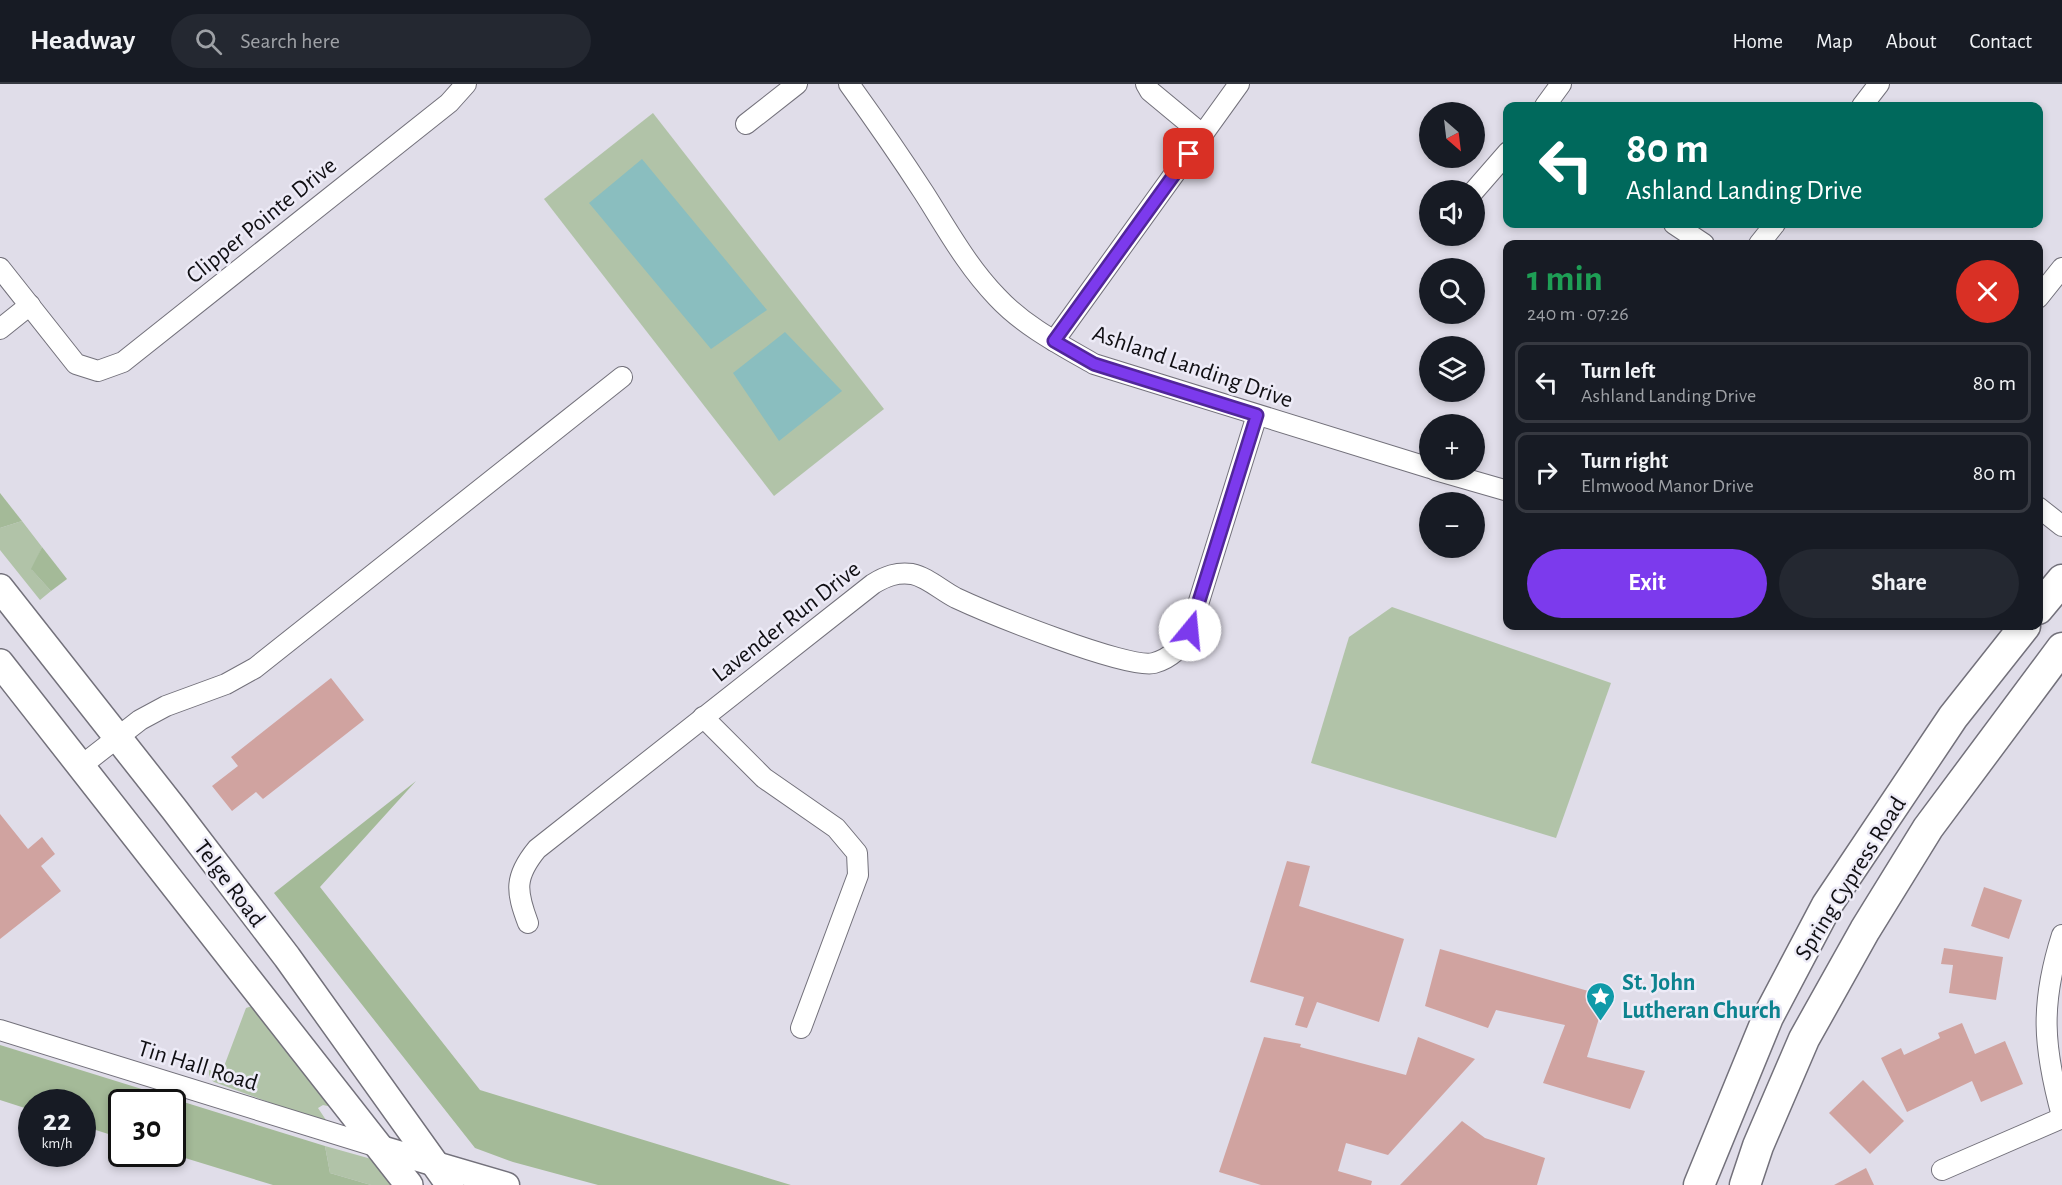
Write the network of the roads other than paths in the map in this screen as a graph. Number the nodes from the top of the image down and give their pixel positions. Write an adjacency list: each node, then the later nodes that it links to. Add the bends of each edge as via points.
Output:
1 (466, 84): 21 (street, Clipper Pointe Drive, via 449,103 123,362 98,371 76,364)
2 (797, 84): 10 (street)
3 (849, 84): 23 (street, Ashland Landing Drive, via 959,250 998,298)
4 (1146, 84): 11 (street)
5 (1239, 84): 11 (street)
6 (1561, 84): 8 (street)
7 (1879, 84): 9 (street)
8 (1548, 102)
9 (1865, 102)
10 (746, 124)
11 (1203, 135): 23 (street)
12 (1503, 158): 13 (street)
13 (1484, 180)
14 (1680, 228): 16 (street)
15 (1772, 228): 17 (street)
16 (1698, 240)
17 (1762, 240)
18 (0, 268): 21 (street)
19 (2062, 268): 20 (street)
20 (2043, 292)
21 (30, 305): 22 (street)
22 (0, 329)
23 (1054, 341): 25 (street, Ashland Landing Drive, via 1094,364)
24 (622, 377): 38 (street, via 255,668 226,684 166,706)
25 (1257, 415): 26 (street, Ashland Landing Drive); 37 (street, Lavender Run Drive, via 1190,630 1185,642 1165,658 1152,664 1134,662 1070,643 956,597 915,575 902,573 888,575 873,584)
26 (1419, 465)
27 (1470, 480): 28 (street)
28 (1503, 490)
29 (2043, 511): 30 (street)
30 (2062, 526)
31 (2062, 580): 33 (main road)
32 (0, 588): 38 (main road, Telge Road)
33 (2043, 603)
34 (2022, 630): 40 (main road, Spring Cypress Road, via 1953,717)
35 (2062, 648): 41 (main road, Spring Cypress Road)
36 (0, 663): 39 (main road, Telge Road)
37 (704, 717): 42 (street, Lavender Run Drive, via 537,849 518,880 519,900); 45 (street, via 764,778 836,828 857,853 858,875)
38 (116, 737): 39 (street); 51 (main road, Telge Road, via 286,957)
39 (81, 765): 49 (main road, Telge Road)
40 (1895, 804): 41 (main road); 44 (main road, Spring Cypress Road, via 1827,905)
41 (1928, 828): 47 (main road, Spring Cypress Road)
42 (528, 923)
43 (2062, 935): 48 (street, via 2048,984 2044,1022)
44 (1768, 1017): 47 (main road); 54 (main road, Spring Cypress Road)
45 (801, 1028)
46 (0, 1030): 49 (street, Tin Hall Road)
47 (1804, 1039): 55 (main road, Spring Cypress Road)
48 (2062, 1117): 50 (street)
49 (381, 1148): 51 (street); 52 (main road, Telge Road)
50 (1942, 1170)
51 (442, 1175): 53 (street)
52 (409, 1185)
53 (507, 1185)
54 (1699, 1185)
55 (1745, 1185)

